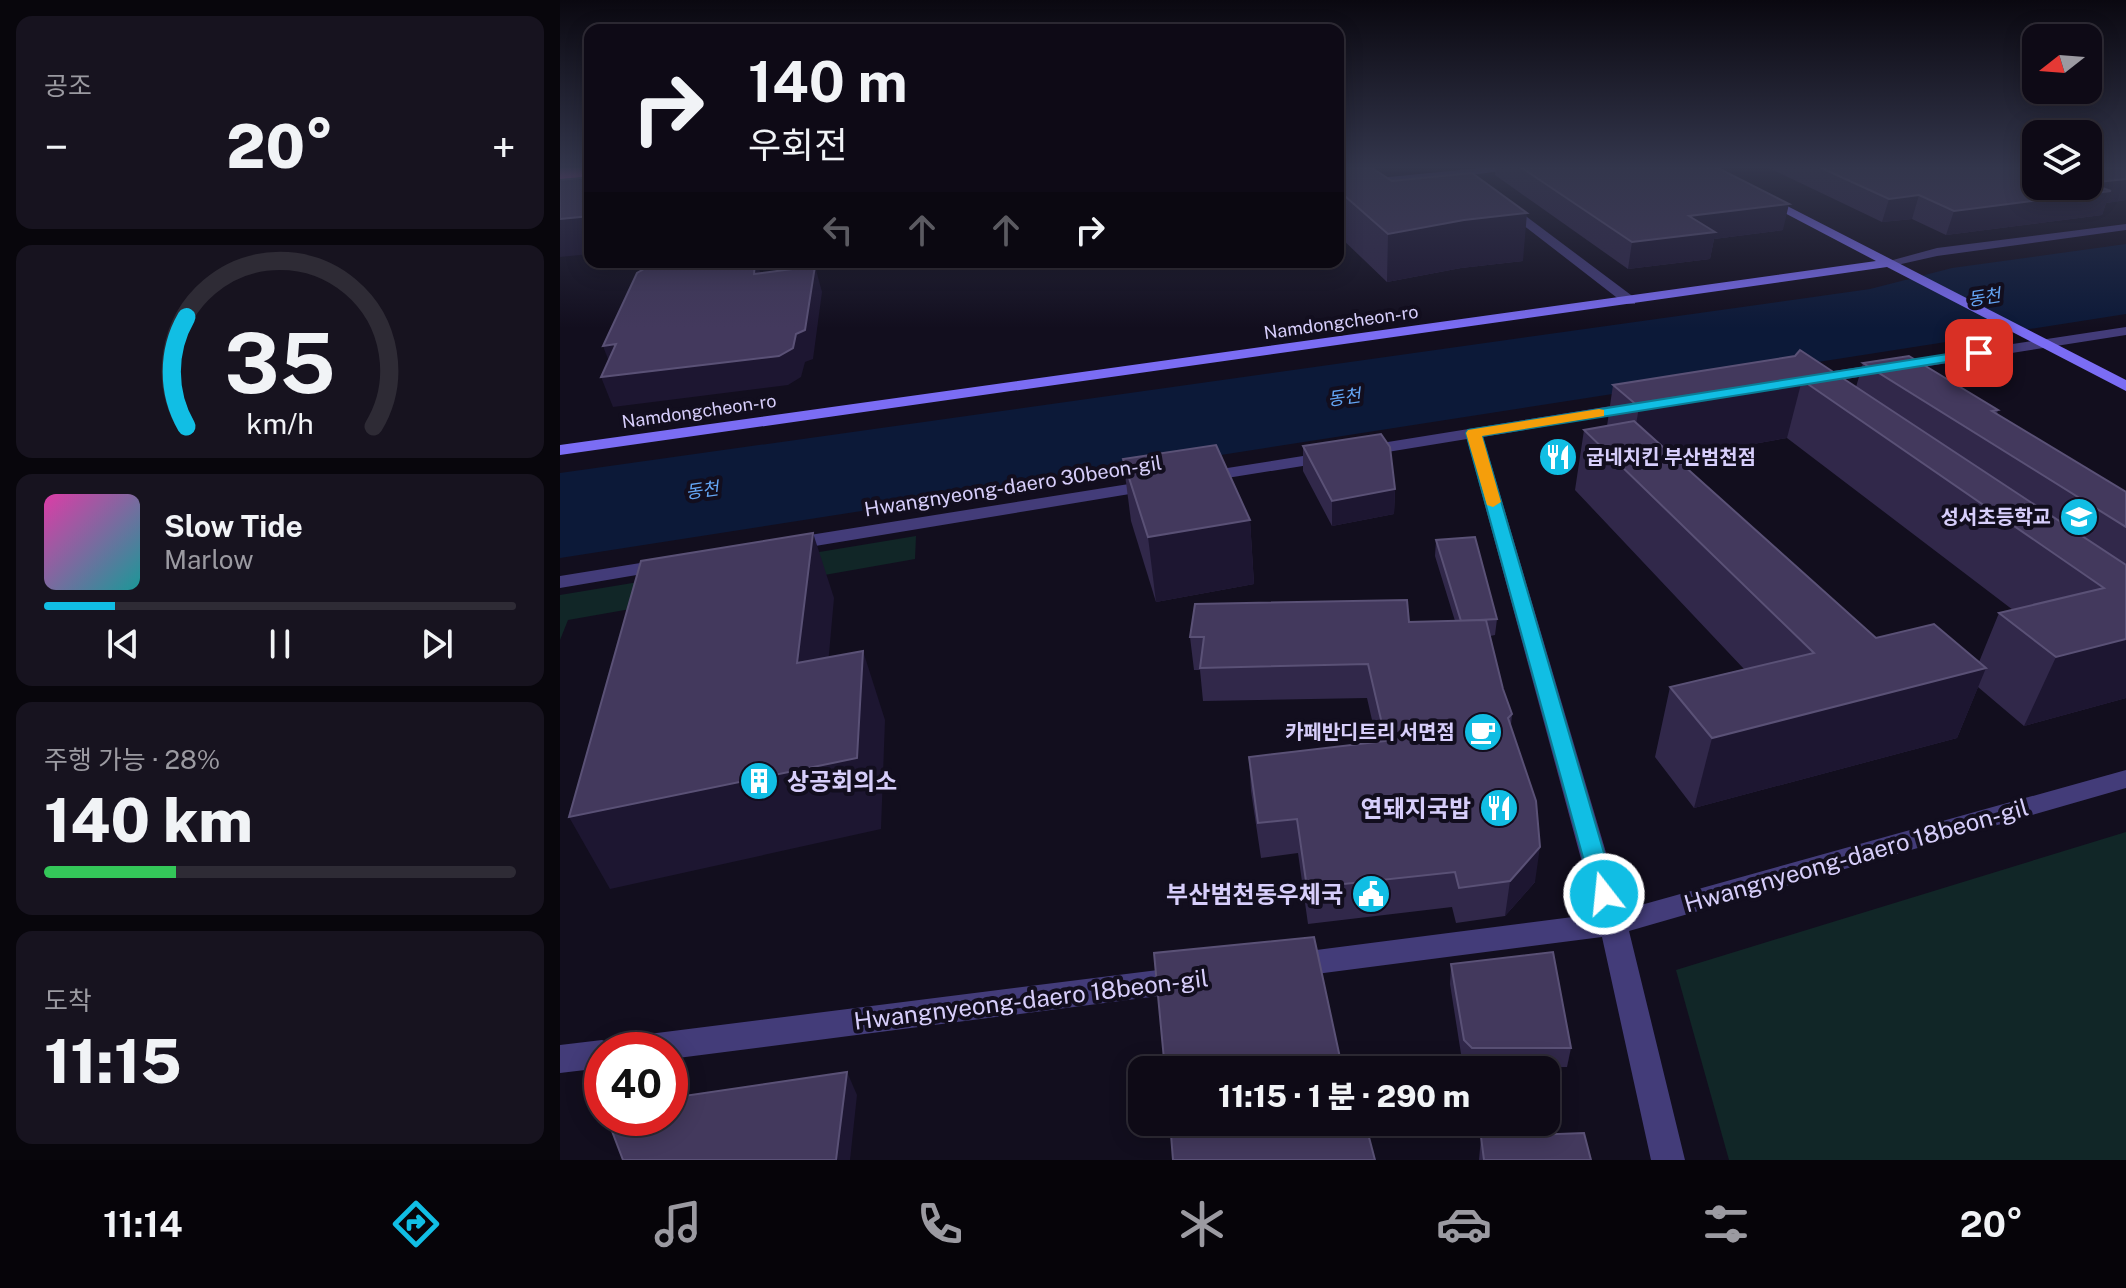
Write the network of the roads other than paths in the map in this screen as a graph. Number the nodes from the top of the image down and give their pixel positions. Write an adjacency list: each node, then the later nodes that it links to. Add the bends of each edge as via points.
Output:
1 (1524, 220): 5 (street)
2 (1806, 220): 4 (main road)
3 (2126, 227): 4 (street, Namdongcheon-ro)
4 (1888, 263): 5 (main road, Namdongcheon-ro); 7 (main road)
5 (1630, 301): 12 (main road, Namdongcheon-ro)
6 (2126, 331): 7 (street)
7 (2042, 343): 8 (street); 9 (main road)
8 (1790, 383)
9 (2126, 386)
10 (1647, 406): 11 (street, Hwangnyeong-daero 30beon-gil)
11 (1474, 433): 13 (street, Hwangnyeong-daero 30beon-gil); 17 (street)
12 (560, 450)
13 (781, 546)
14 (686, 561): 15 (street)
15 (560, 582)
16 (2126, 779): 17 (street, Hwangnyeong-daero 18beon-gil)
17 (1613, 924): 18 (street, Hwangnyeong-daero 18beon-gil); 23 (street)
18 (1265, 969)
19 (1218, 975): 20 (street, Hwangnyeong-daero 18beon-gil)
20 (688, 1043)
21 (584, 1056): 22 (street)
22 (560, 1059)
23 (1668, 1160)

